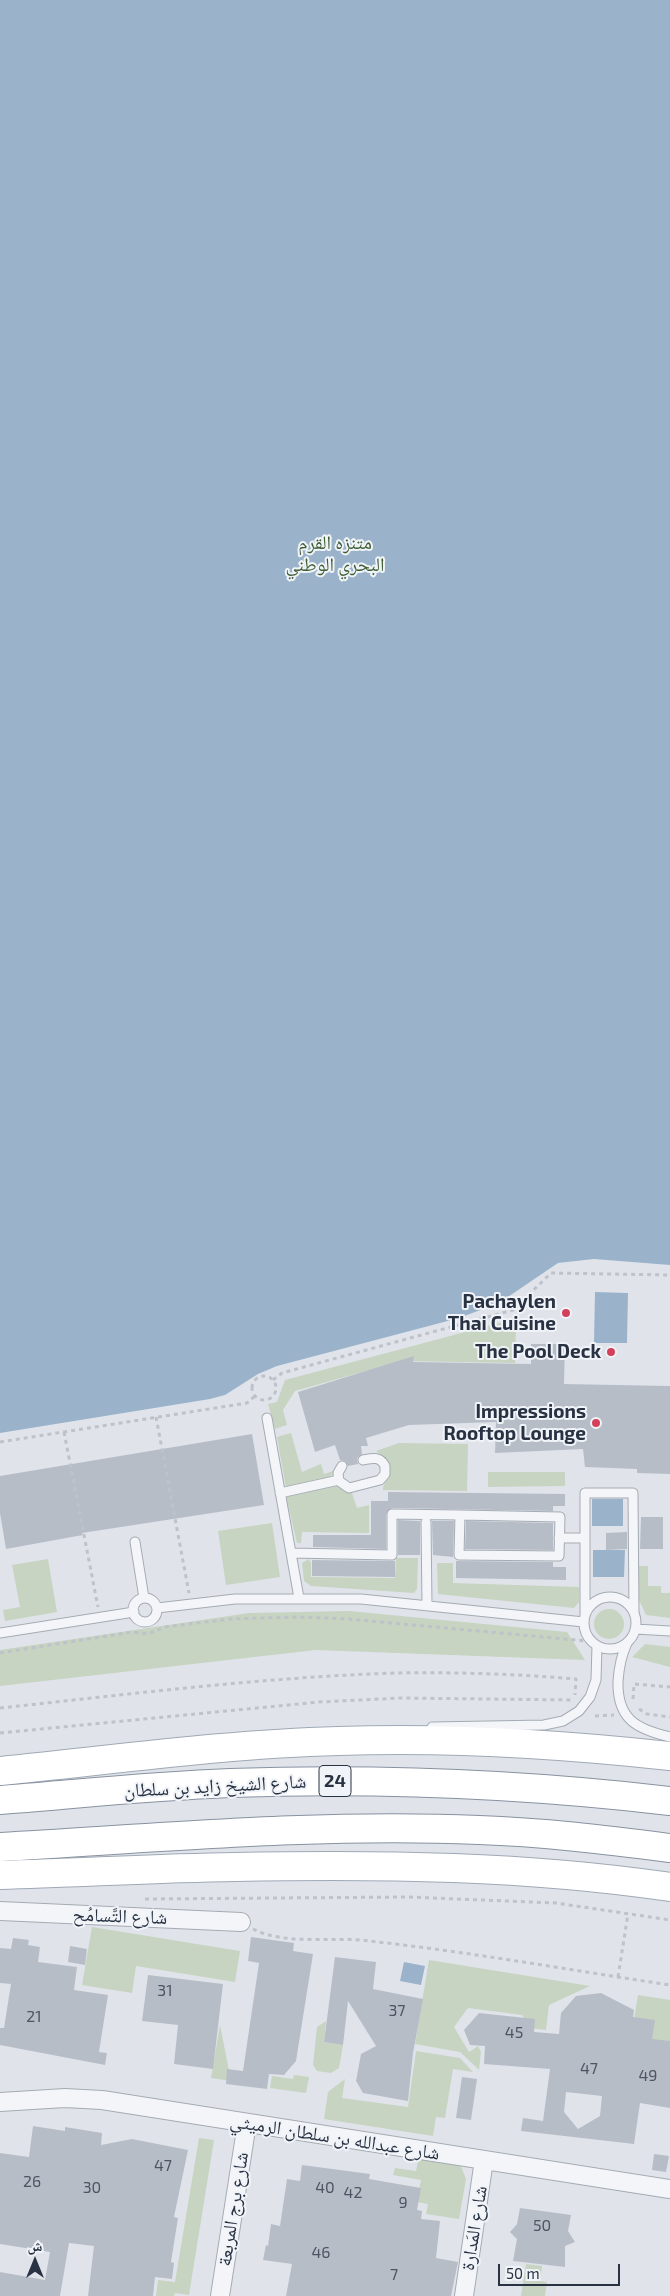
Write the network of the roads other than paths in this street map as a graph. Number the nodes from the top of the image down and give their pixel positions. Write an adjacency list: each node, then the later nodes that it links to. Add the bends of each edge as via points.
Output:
1 (267, 1418): 5 (lane)
2 (363, 1460): 4 (lane, via 380,1460 385,1466 383,1477 353,1488 345,1487)
3 (342, 1466): 4 (lane)
4 (339, 1480): 5 (lane)
5 (280, 1493): 11 (lane)
6 (460, 1515): 8 (lane, via 560,1517); 8 (lane, via 459,1555 559,1556); 11 (lane, via 392,1514 392,1555)
7 (426, 1522): 14 (lane)
8 (559, 1538): 9 (lane)
9 (585, 1538): 17 (lane, via 585,1493 633,1493); 18 (lane)
10 (135, 1542): 12 (lane)
11 (291, 1553): 13 (lane)
12 (144, 1598): 15 (lane, via 150,1598); 16 (lane, via 136,1602)
13 (299, 1598): 14 (lane, via 361,1598); 15 (lane, via 235,1599)
14 (427, 1605): 18 (lane)
15 (158, 1608): 16 (lane, via 150,1621 138,1619)
16 (134, 1612): 21 (lane)
17 (634, 1613): 18 (lane, via 623,1601 607,1598 592,1604); 19 (lane)
18 (584, 1619): 23 (lane, via 586,1634)
19 (635, 1629): 20 (lane); 22 (lane)
20 (670, 1631)
21 (0, 1633)
22 (627, 1643): 23 (lane, via 613,1649); 26 (lane, via 618,1670 620,1706 638,1726)
23 (594, 1644): 24 (lane, via 596,1680 590,1697 579,1711 563,1721 544,1725)
24 (424, 1727)
25 (376, 1731): 27 (lane)
26 (670, 1737)
27 (338, 1741): 28 (main road, via 475,1741); 29 (main road, via 274,1744)
28 (670, 1756)
29 (0, 1771)
30 (0, 1800): 31 (main road, شارع الشيخ زايد بن سلطان / 24, via 229,1783 351,1781 478,1784)
31 (670, 1801)
32 (0, 1847): 33 (main road, via 230,1833 364,1829 479,1830 603,1839)
33 (670, 1848)
34 (0, 1875): 35 (main road, via 244,1867 473,1869)
35 (670, 1887)
36 (0, 1911): 37 (street, شارع التَّسامُح)
37 (241, 1922)
38 (0, 2102): 39 (street, شارع عبدالله بن سلطان الرميثي, via 84,2098)
39 (247, 2123): 40 (street, شارع عبدالله بن سلطان الرميثي); 42 (street, شارع برج المربعة)
40 (484, 2160): 41 (street, شارع عبدالله بن سلطان الرميثي, via 595,2184); 43 (street, شارع المَدارة)
41 (670, 2189)
42 (220, 2296)
43 (464, 2296)

